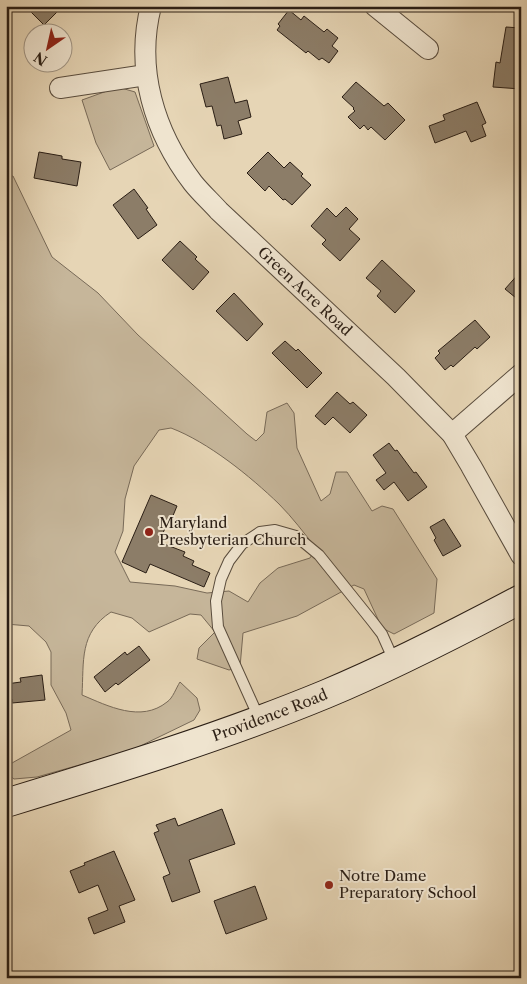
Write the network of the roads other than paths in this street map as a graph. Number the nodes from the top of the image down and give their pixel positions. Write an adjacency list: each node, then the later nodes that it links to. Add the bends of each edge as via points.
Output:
1 (151, 6): 4 (street, Green Acre Road, via 144,46)
2 (375, 6): 3 (street)
3 (428, 50)
4 (146, 75): 5 (street); 7 (street, Green Acre Road, via 159,124 174,155 194,184)
5 (60, 88)
6 (521, 374): 7 (street)
7 (452, 434): 8 (street, Green Acre Road)
8 (521, 555)
9 (521, 599): 10 (street, Providence Road)
10 (395, 664): 11 (street, Providence Road); 11 (lane, via 382,634 319,554 296,536 275,530 260,532 242,544 229,561 216,601 218,627)
11 (260, 720): 12 (street, Providence Road)
12 (6, 803)

